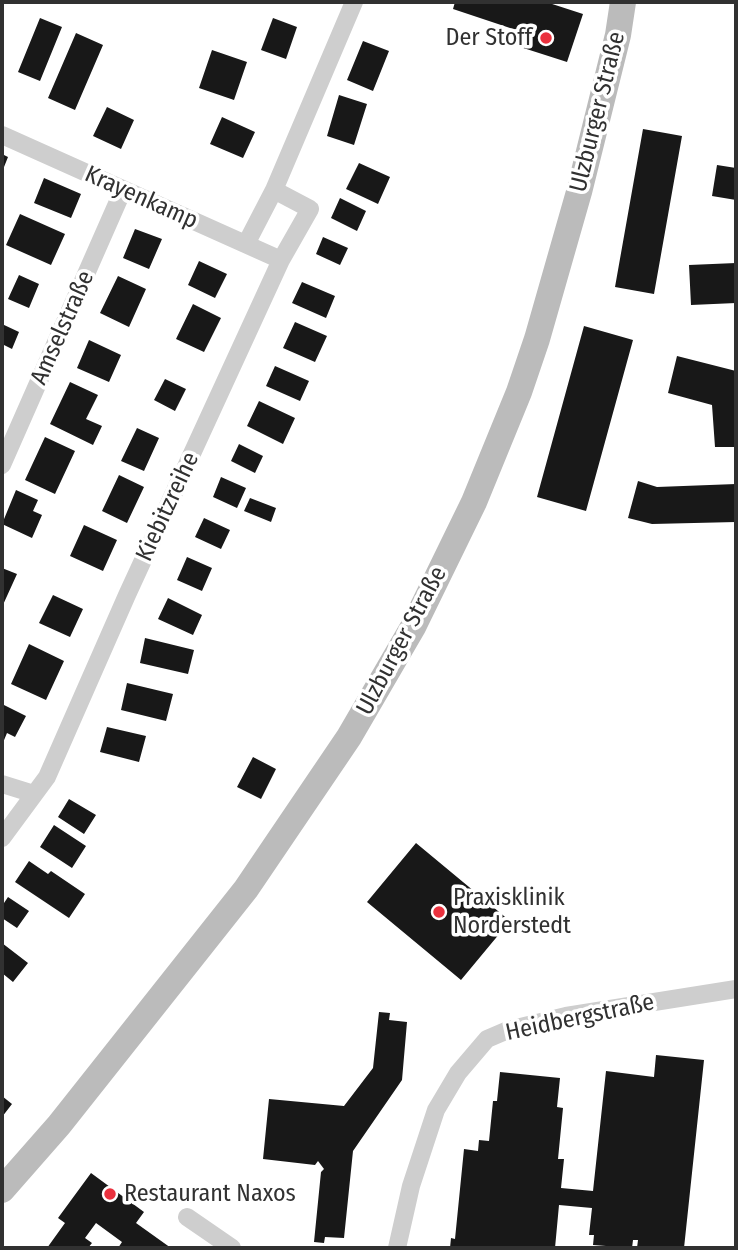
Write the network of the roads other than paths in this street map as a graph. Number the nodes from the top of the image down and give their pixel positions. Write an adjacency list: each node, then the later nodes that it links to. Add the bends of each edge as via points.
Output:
1 (354, 2): 5 (street)
2 (623, 2): 13 (main road, Ulzburger Straße, via 579,192 524,380 474,502 413,627 349,737 246,889 59,1125)
3 (2, 135): 4 (street, Krayenkamp)
4 (123, 190): 6 (street, Krayenkamp); 8 (street, Amselstraße)
5 (274, 190): 6 (street); 7 (street, Kiebitzreihe, via 310,209)
6 (246, 244): 7 (street, Krayenkamp)
7 (281, 260): 10 (street, Kiebitzreihe, via 47,777)
8 (2, 465)
9 (2, 784): 10 (street)
10 (34, 794): 11 (street, Kiebitzreihe)
11 (2, 838)
12 (736, 989): 16 (street, Heidbergstraße, via 566,1016 487,1039 458,1073 436,1110)
13 (2, 1189)
14 (187, 1217): 15 (street)
15 (232, 1248)
16 (397, 1248)

